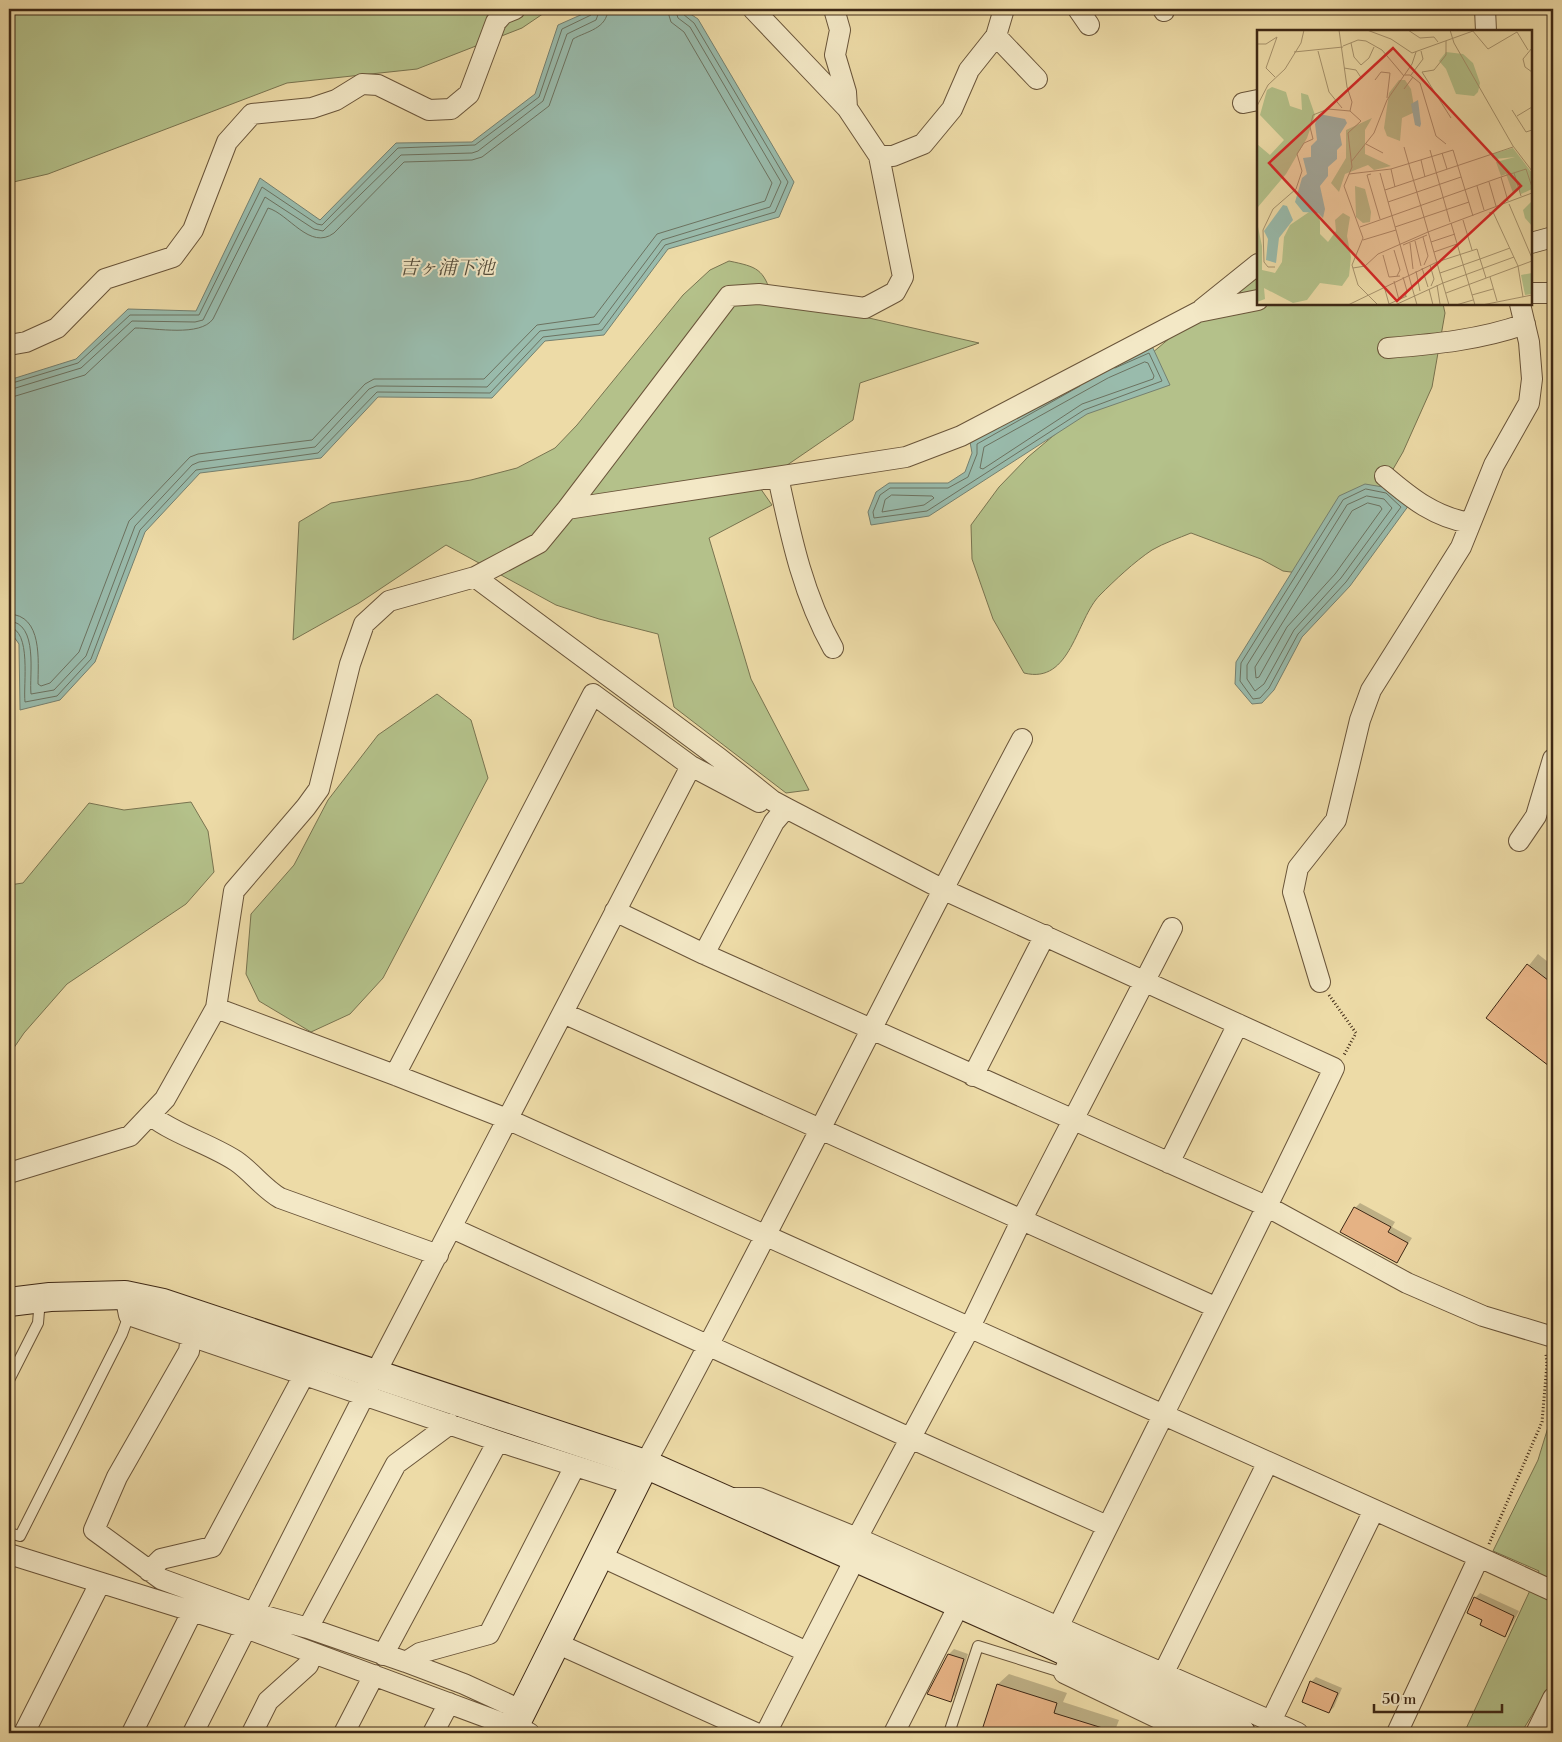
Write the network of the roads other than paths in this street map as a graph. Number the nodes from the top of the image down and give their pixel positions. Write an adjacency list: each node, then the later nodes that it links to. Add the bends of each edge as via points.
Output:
1 (515, 9): 22 (street, via 503,14 496,22 469,94 451,109 429,110 378,85 362,84 336,100 312,108 252,114 227,142 194,230 173,257 105,278 57,328 26,342)
2 (753, 9): 11 (street)
3 (834, 9): 11 (street, via 840,30 835,55 846,92)
4 (1004, 9): 9 (street)
5 (1078, 9): 7 (street)
6 (1485, 9): 8 (street)
7 (1089, 25)
8 (1486, 30)
9 (996, 36): 10 (street); 12 (street, via 969,70 952,109 923,144 893,156)
10 (1036, 79)
11 (847, 108): 12 (street)
12 (879, 156): 26 (street, via 903,277 895,292 865,308 760,294 729,296)
13 (1553, 237): 14 (street)
14 (1532, 243)
15 (1257, 265): 20 (street)
16 (1532, 293): 17 (street)
17 (1553, 293)
18 (1257, 300): 20 (street)
19 (1520, 305): 21 (street)
20 (1198, 312): 25 (street, via 961,436 906,457)
21 (1525, 324): 23 (street, via 1455,342); 27 (street, via 1532,379 1529,403 1494,465)
22 (9, 345)
23 (1388, 348)
24 (1385, 476): 27 (street, via 1419,505)
25 (778, 477): 26 (street); 29 (street, via 797,564 820,624)
26 (568, 509): 28 (street, via 539,543)
27 (1470, 523): 41 (street, via 1461,547 1371,690 1360,720 1336,820 1298,868 1293,892)
28 (476, 577): 33 (street); 42 (street, via 389,601 364,624 350,664 319,789 234,891)
29 (834, 648)
30 (1022, 739): 35 (street)
31 (1553, 758): 34 (street, via 1536,816)
32 (691, 766): 33 (street, via 767,806); 36 (street); 46 (street, via 593,694)
33 (779, 805): 35 (street); 39 (street, via 774,822)
34 (1519, 842)
35 (942, 889): 38 (street); 45 (street)
36 (615, 912): 39 (street); 43 (street)
37 (1172, 928): 40 (street)
38 (1045, 935): 40 (street); 47 (street)
39 (704, 954): 45 (street)
40 (1145, 982): 44 (street); 50 (street)
41 (1320, 982)
42 (216, 1008): 46 (street); 48 (street, via 165,1099)
43 (563, 1013): 49 (street); 51 (street)
44 (1238, 1024): 52 (street); 54 (street, via 1334,1068)
45 (870, 1029): 47 (street); 51 (street)
46 (395, 1074): 49 (street)
47 (973, 1076): 50 (street)
48 (150, 1115): 53 (street, via 130,1136); 58 (street, via 236,1161 280,1198)
49 (507, 1119): 56 (street); 57 (street)
50 (1074, 1120): 52 (street); 55 (street)
51 (820, 1130): 55 (street); 57 (street)
52 (1169, 1163): 54 (street)
53 (9, 1173)
54 (1268, 1207): 62 (street); 64 (street, via 1407,1284 1483,1316)
55 (1022, 1219): 62 (street); 63 (street)
56 (452, 1228): 58 (street); 66 (street)
57 (766, 1237): 63 (street); 66 (street)
58 (438, 1255): 69 (street)
59 (41, 1298): 60 (street); 61 (street); 68 (lane, via 38,1322)
60 (9, 1302)
61 (127, 1305): 65 (street); 69 (street, via 163,1303); 79 (lane, via 122,1334 20,1536)
62 (1215, 1307): 70 (street)
63 (969, 1329): 70 (street); 72 (street)
64 (1548, 1335)
65 (191, 1336): 67 (street); 84 (street, via 189,1351 117,1477 94,1530)
66 (710, 1345): 72 (street); 76 (street)
67 (304, 1375): 69 (street); 84 (street, via 212,1547 161,1559)
68 (9, 1380)
69 (370, 1384): 71 (street); 76 (street); 89 (street)
70 (1163, 1416): 74 (street); 78 (street)
71 (450, 1424): 73 (street); 90 (street, via 396,1464)
72 (910, 1438): 78 (street); 80 (street)
73 (498, 1441): 75 (street); 95 (street)
74 (1268, 1462): 77 (street); 97 (street)
75 (575, 1466): 76 (street); 96 (street, via 489,1634 420,1653)
76 (640, 1475): 80 (street, via 720,1498); 82 (street)
77 (1374, 1510): 83 (street); 101 (street)
78 (1107, 1526): 92 (street)
79 (9, 1533)
80 (857, 1548): 87 (street); 92 (street); 93 (street)
81 (9, 1554): 85 (street)
82 (600, 1556): 91 (street); 93 (street)
83 (1479, 1557): 86 (street); 116 (street)
84 (149, 1570): 89 (street, via 161,1580)
85 (100, 1582): 88 (street); 103 (street)
86 (1553, 1591)
87 (959, 1605): 92 (street); 111 (street)
88 (192, 1612): 89 (street); 104 (street)
89 (250, 1621): 90 (street); 94 (street); 105 (street)
90 (308, 1628): 95 (street)
91 (556, 1643): 102 (street); 109 (street)
92 (1061, 1650): 97 (street); 112 (lane, via 978,1646); 113 (street); 114 (street)
93 (807, 1652): 110 (street)
94 (313, 1653): 98 (street); 106 (street, via 308,1665 268,1701)
95 (384, 1655): 96 (street)
96 (406, 1662): 102 (street, via 464,1684)
97 (1163, 1674): 101 (street)
98 (374, 1675): 100 (street); 107 (street)
99 (1553, 1698): 117 (street)
100 (449, 1702): 102 (street); 108 (street)
101 (1271, 1721): 115 (street)
102 (519, 1726)
103 (24, 1733)
104 (132, 1733)
105 (194, 1733)
106 (252, 1733)
107 (344, 1733)
108 (433, 1733)
109 (756, 1733)
110 (766, 1733)
111 (894, 1733)
112 (949, 1733)
113 (1189, 1733)
114 (1241, 1733)
115 (1298, 1733)
116 (1397, 1733)
117 (1536, 1733)

